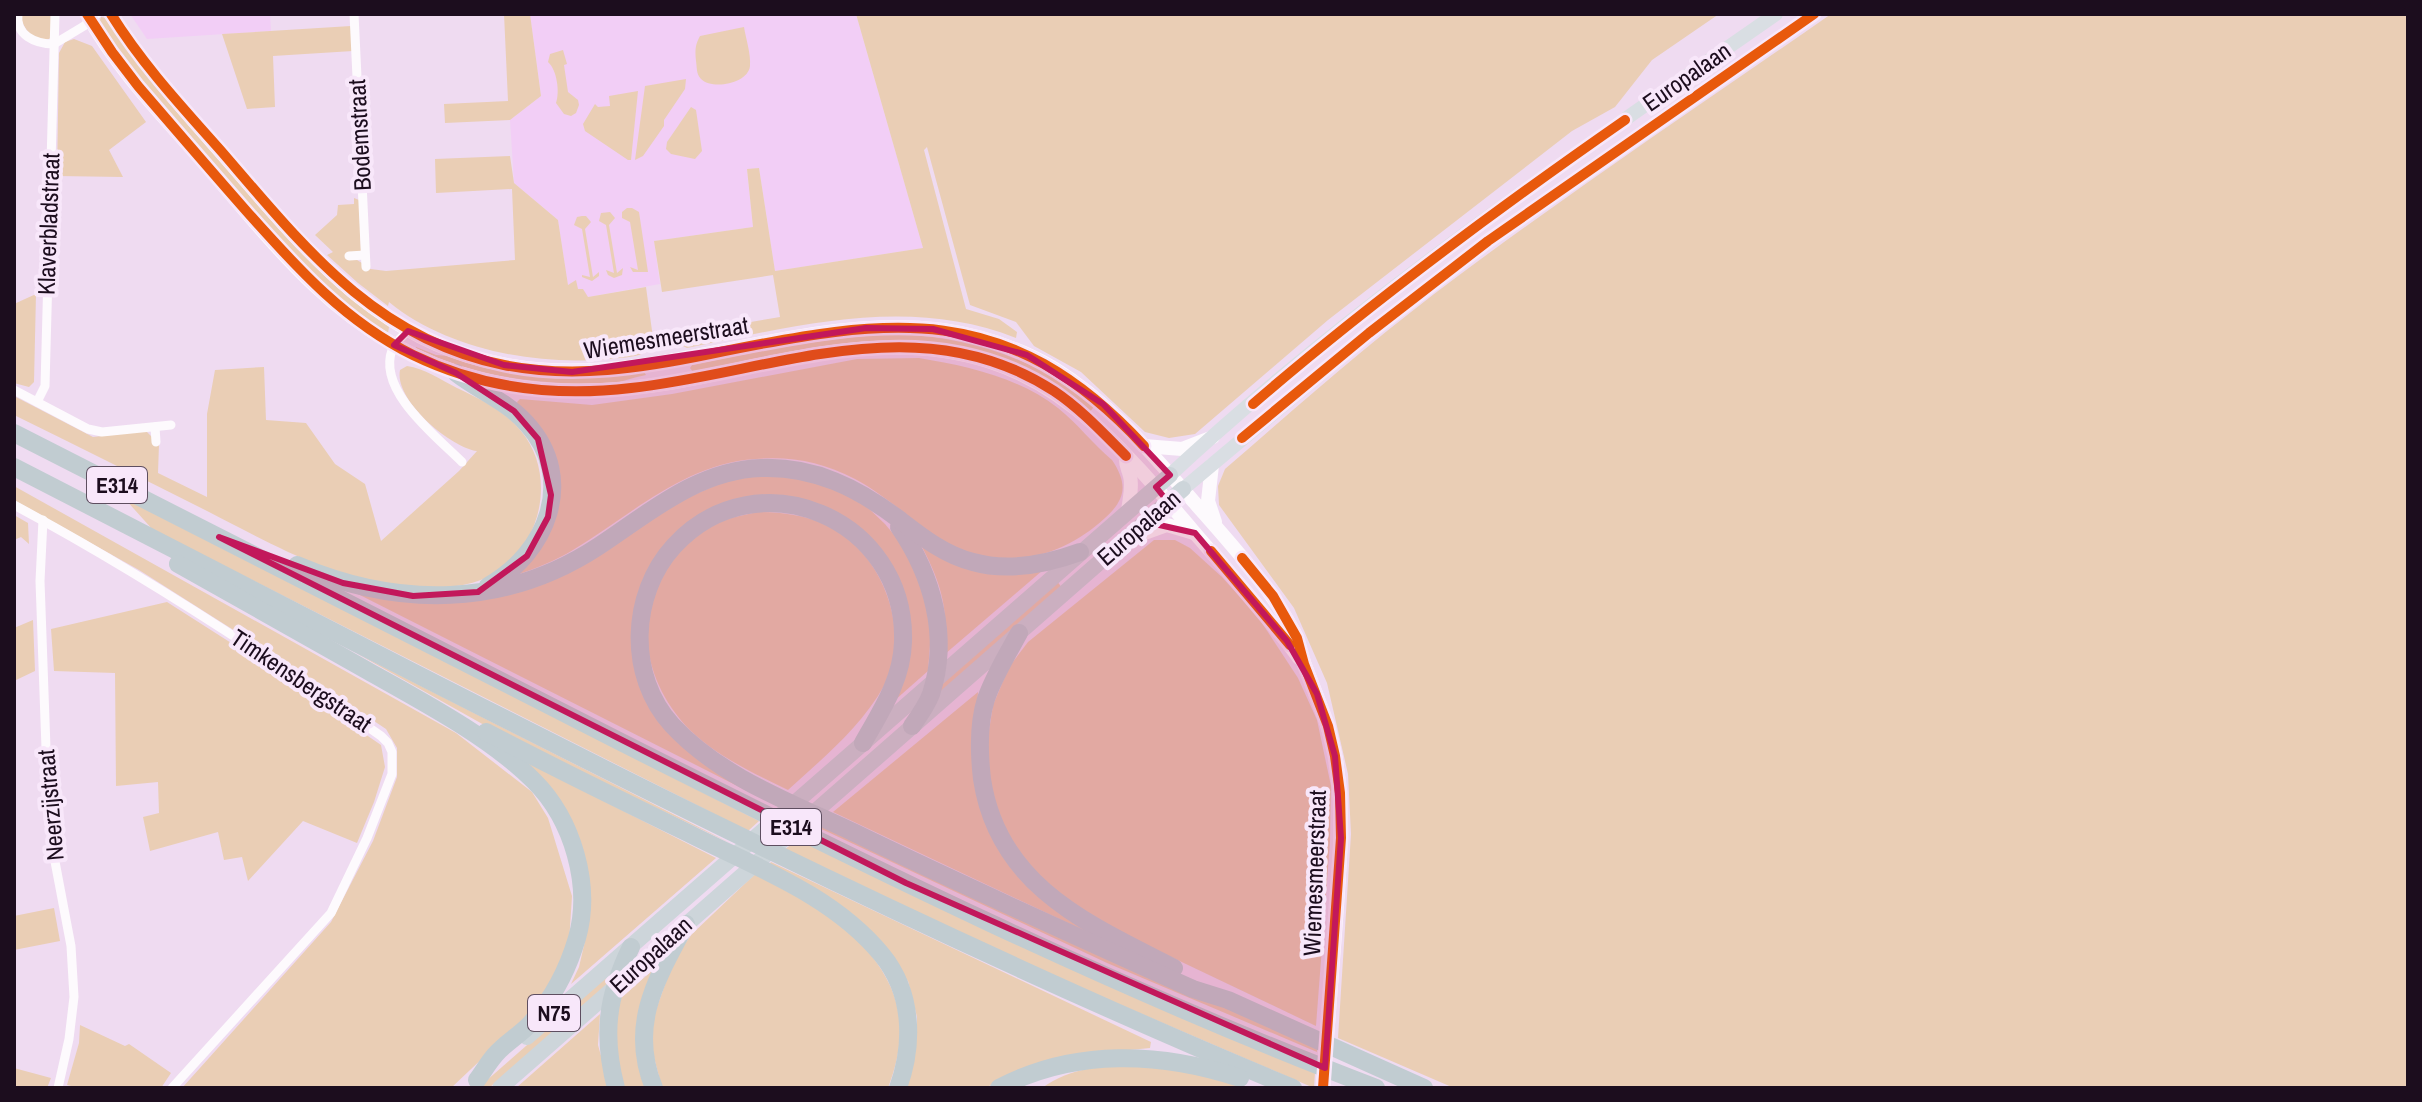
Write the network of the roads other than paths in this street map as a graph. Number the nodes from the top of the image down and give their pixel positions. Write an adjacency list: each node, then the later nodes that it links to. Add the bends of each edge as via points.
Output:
1 (55, 14): 8 (street, Klaverbladstraat)
2 (111, 14): 12 (main road, Wiemesmeerstraat, via 154,75 307,251 359,298)
3 (354, 14): 9 (street, Bodemstraat)
4 (1776, 14): 20 (main road, Europalaan / N75, via 1481,222)
5 (1814, 14): 25 (main road, Europalaan / N75, via 1498,234 1369,333)
6 (16, 16): 8 (street, via 31,40)
7 (91, 16): 8 (street); 13 (main road, Wiemesmeerstraat, via 138,86 295,267 345,312)
8 (54, 44): 16 (street, Klaverbladstraat, via 45,386)
9 (365, 255): 10 (street); 11 (street, Bodemstraat)
10 (349, 256)
11 (366, 267)
12 (408, 331): 13 (street); 22 (main road, Wiemesmeerstraat, via 481,359 572,372 668,363 833,331 933,329 997,342 1053,368 1103,404)
13 (394, 345): 14 (main road, Wiemesmeerstraat); 24 (street, via 389,366 399,394)
14 (456, 373): 23 (main road, Wiemesmeerstraat, via 525,389 597,391 841,350 921,347 965,355 1026,376 1083,413); 41 (highway, via 528,424 551,477 548,517 540,536 514,569)
15 (14, 390): 16 (street)
16 (37, 402): 18 (street, via 102,432)
17 (171, 425): 18 (street)
18 (155, 427): 21 (street)
19 (14, 433): 37 (highway, E314)
20 (1214, 437): 22 (main road, via 1182,449); 27 (main road, Europalaan / N75)
21 (156, 442)
22 (1144, 446): 27 (main road, Wiemesmeerstraat)
23 (1126, 456): 28 (main road, Wiemesmeerstraat); 33 (main road)
24 (462, 462)
25 (1212, 465): 29 (main road, Europalaan / N75); 35 (main road, via 1208,501)
26 (14, 467): 38 (highway, E314)
27 (1170, 475): 28 (highway, Europalaan / N75); 29 (main road, Wiemesmeerstraat)
28 (1156, 487): 30 (main road, Wiemesmeerstraat); 33 (highway, Europalaan / N75)
29 (1183, 489): 30 (highway, Europalaan / N75); 35 (main road, Wiemesmeerstraat)
30 (1168, 502): 36 (main road, Wiemesmeerstraat); 39 (highway, Europalaan / N75)
31 (14, 505): 34 (street, Timkensbergstraat)
32 (888, 511): 40 (highway, via 949,554 974,563 1017,567); 41 (highway, via 816,473 744,470 689,488 557,569 517,585); 44 (highway, via 925,569 934,598)
33 (1128, 512): 40 (highway, Europalaan / N75)
34 (43, 520): 54 (street, Neerzijstraat, via 47,776 74,997); 55 (street, Timkensbergstraat, via 342,708 388,743 394,760 367,838 327,919)
35 (1215, 526): 43 (main road, Wiemesmeerstraat, via 1273,596 1297,638)
36 (1195, 533): 39 (main road, via 1167,525); 43 (main road, Wiemesmeerstraat)
37 (219, 537): 41 (highway, via 377,591 440,596); 65 (highway, E314, via 906,883 1101,973)
38 (158, 541): 45 (highway, via 177,563); 63 (highway, E314, via 856,893)
39 (1126, 541): 42 (highway, Europalaan / N75)
40 (1080, 552): 44 (highway, Europalaan / N75)
41 (478, 592)
42 (1019, 633): 46 (highway, Europalaan / N75); 51 (highway, via 981,719 984,792 1002,840 1040,889 1067,909)
43 (1304, 664): 64 (main road, Wiemesmeerstraat, via 1328,726 1340,793)
44 (934, 682): 46 (highway); 47 (highway, Europalaan / N75)
45 (447, 715): 53 (highway, via 517,766 545,794 566,831 582,889 577,939 558,983 528,1026); 59 (highway, via 794,886 857,927 884,957 904,998 908,1039)
46 (912, 726): 48 (highway, Europalaan / N75)
47 (863, 743): 49 (highway, Europalaan / N75); 51 (highway, via 898,675 903,645 903,620 892,581 877,555 830,516 798,506 730,510 699,524 673,547 653,576 639,635 652,694 697,749 741,778 916,863)
48 (686, 924): 50 (highway, Europalaan / N75); 58 (highway, via 649,1000 644,1031)
49 (631, 947): 50 (highway); 53 (highway, Europalaan / N75)
50 (612, 990): 56 (highway, Europalaan / N75); 57 (highway, via 608,1052)
51 (1228, 1000): 66 (highway)
52 (1075, 1062): 60 (highway, via 1027,1074); 61 (highway); 62 (highway, via 1174,1060)
53 (473, 1084)
54 (58, 1088)
55 (172, 1088)
56 (500, 1088)
57 (616, 1088)
58 (654, 1088)
59 (898, 1088)
60 (999, 1088)
61 (1029, 1088)
62 (1272, 1088)
63 (1293, 1088)
64 (1323, 1088)
65 (1376, 1088)
66 (1424, 1088)

